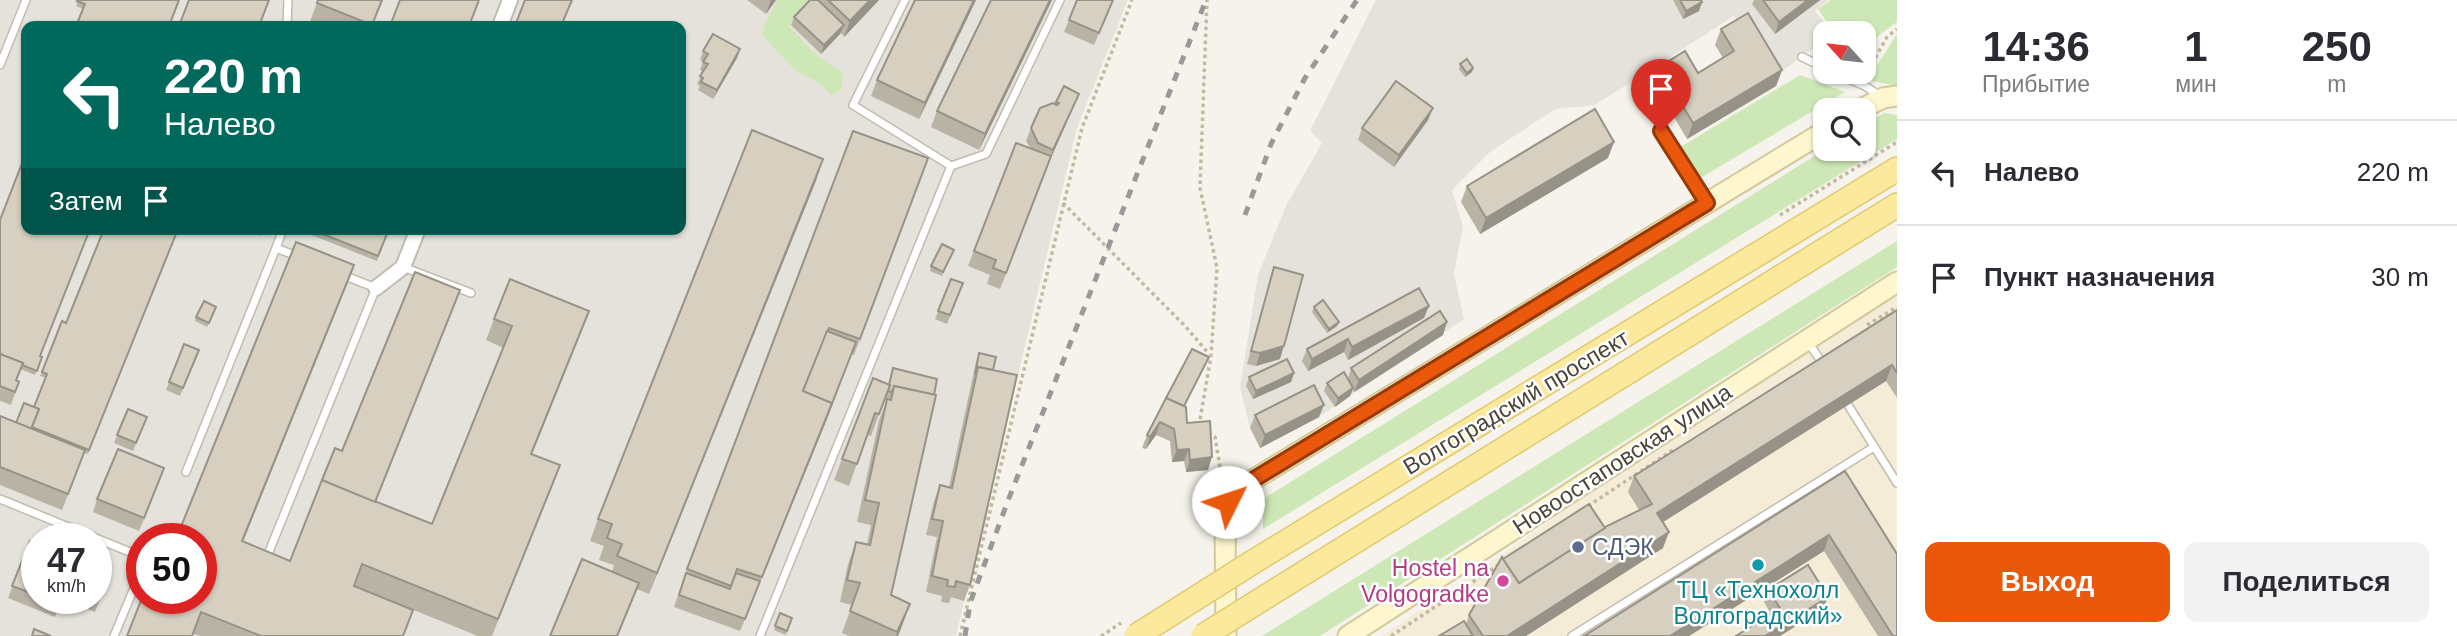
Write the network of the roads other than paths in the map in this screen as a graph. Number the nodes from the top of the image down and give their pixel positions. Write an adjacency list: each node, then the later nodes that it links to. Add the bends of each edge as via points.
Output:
1 (26, 0): 10 (lane)
2 (288, 0): 6 (lane)
3 (510, 0): 7 (street)
4 (905, 0): 16 (lane, via 853,105)
5 (1060, 0): 16 (lane, via 986,154)
6 (287, 21)
7 (502, 21)
8 (1802, 57): 9 (lane)
9 (1813, 62)
10 (0, 65)
11 (1860, 84): 12 (lane)
12 (1893, 97): 13 (main road)
13 (1876, 104)
14 (1661, 131): 18 (lane)
15 (1813, 138): 18 (main road)
16 (951, 166): 40 (lane)
17 (1897, 169): 41 (main road, Волгоградский проспект, bridge)
18 (1707, 203): 43 (main road, via 1238,489 1224,517)
19 (1897, 205): 42 (main road, Волгоградский проспект, bridge)
20 (281, 235): 22 (lane)
21 (416, 235): 24 (street)
22 (276, 248): 23 (lane); 33 (lane)
23 (313, 263)
24 (403, 267): 27 (street); 28 (lane)
25 (338, 273): 27 (lane)
26 (1897, 282): 29 (main road, Новоостаповская улица)
27 (376, 288): 37 (lane)
28 (471, 293)
29 (1807, 340): 30 (lane); 44 (main road, Новоостаповская улица)
30 (1825, 368)
31 (1849, 405): 32 (lane)
32 (1874, 447): 34 (lane); 45 (lane)
33 (186, 472)
34 (1897, 483)
35 (0, 499): 36 (lane)
36 (126, 550)
37 (266, 559)
38 (126, 607): 39 (lane)
39 (114, 636)
40 (760, 636)
41 (1136, 636)
42 (1203, 636)
43 (1226, 636)
44 (1348, 636)
45 (1572, 636)

